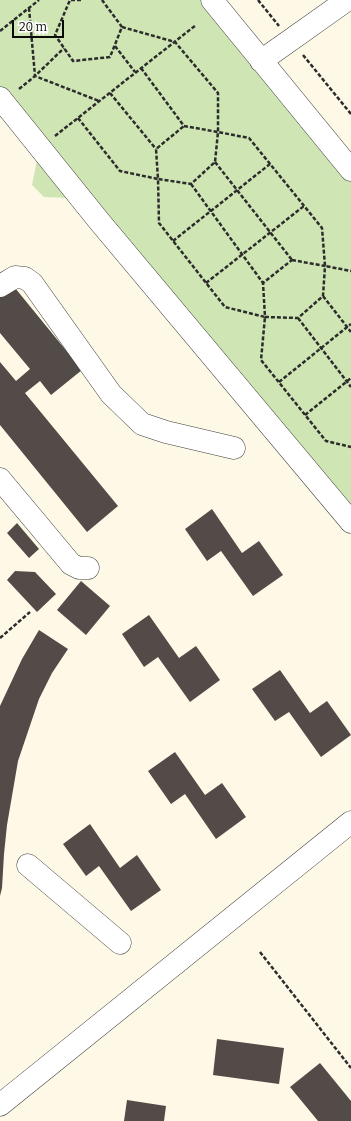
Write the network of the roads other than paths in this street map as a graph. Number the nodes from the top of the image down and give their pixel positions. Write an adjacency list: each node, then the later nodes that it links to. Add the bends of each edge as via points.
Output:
1 (212, 0): 3 (street)
2 (347, 0): 3 (street)
3 (261, 61): 5 (street)
4 (9, 94): 9 (street, via 99,221)
5 (351, 170)
6 (0, 286): 7 (street, via 15,277 24,278 32,283 111,394 142,424)
7 (234, 448)
8 (0, 479): 10 (street, via 71,564 79,568)
9 (351, 522)
10 (88, 568)
11 (351, 822): 14 (street)
12 (28, 865): 13 (street)
13 (120, 943)
14 (0, 1105)

